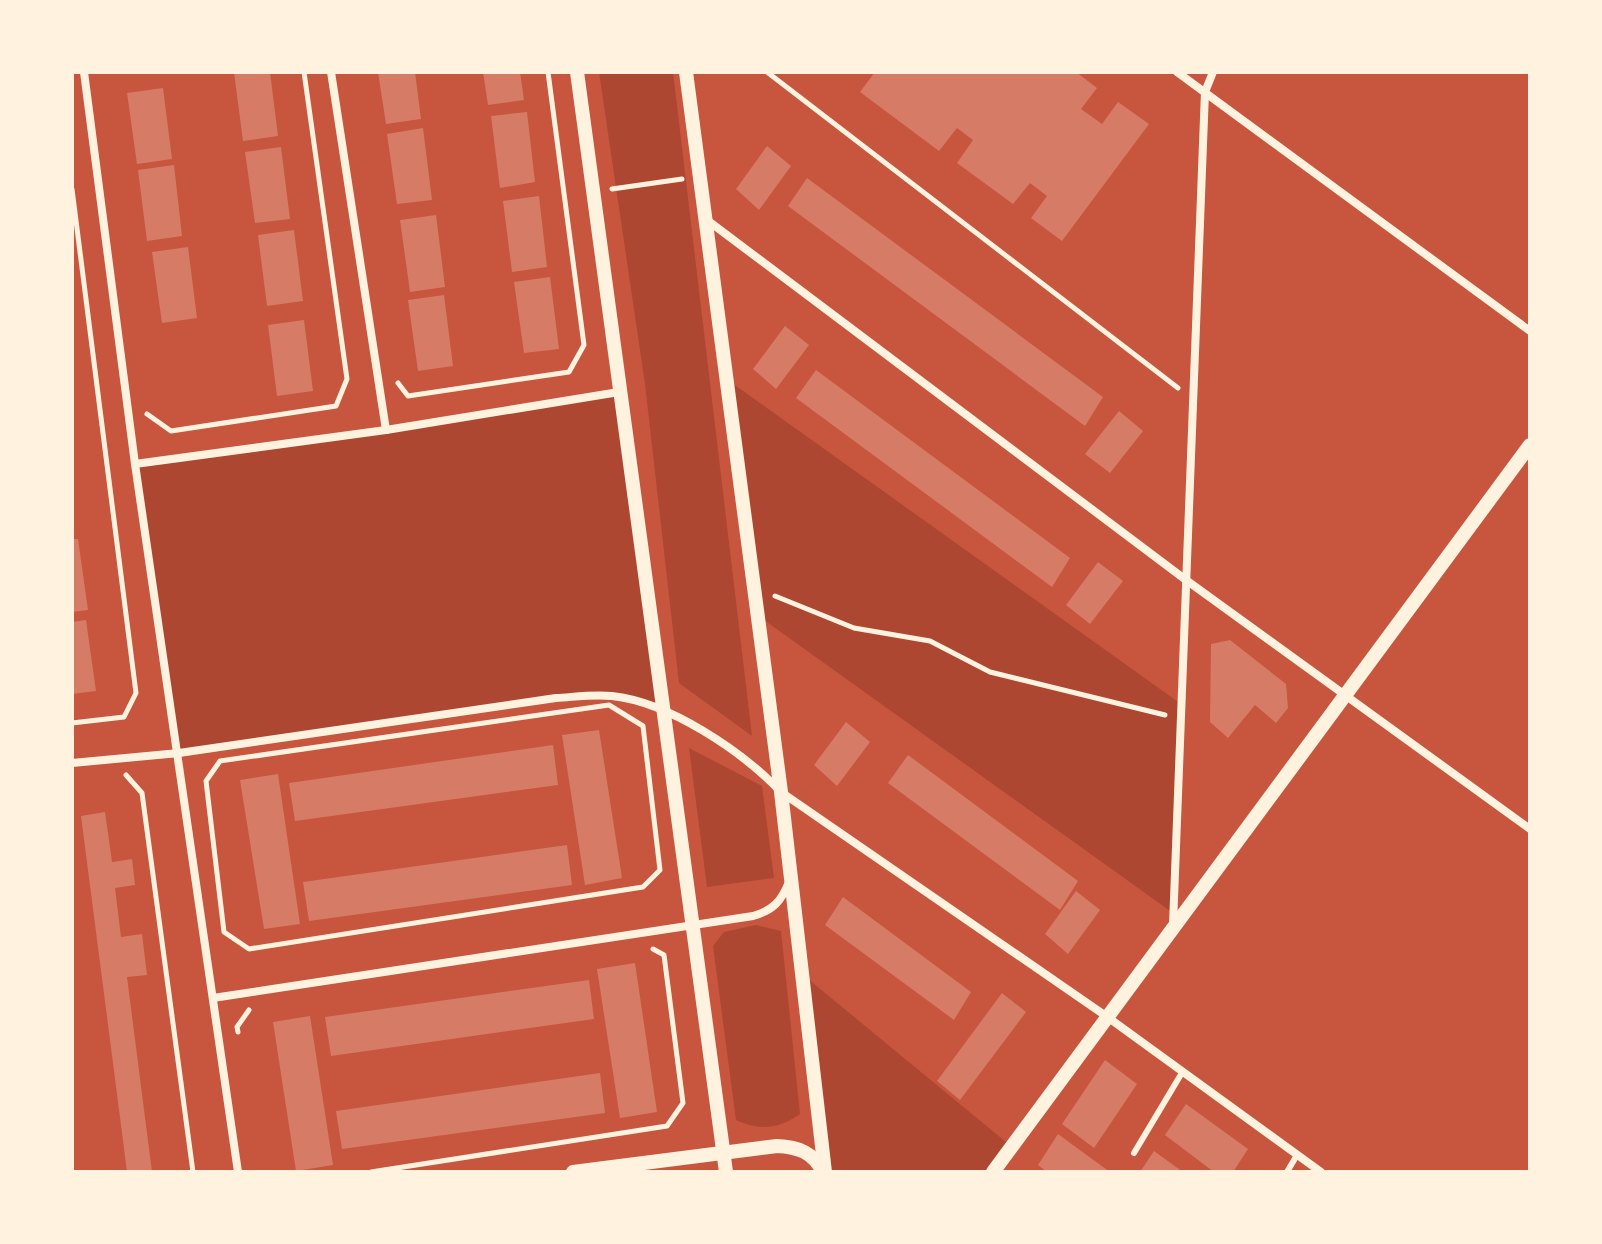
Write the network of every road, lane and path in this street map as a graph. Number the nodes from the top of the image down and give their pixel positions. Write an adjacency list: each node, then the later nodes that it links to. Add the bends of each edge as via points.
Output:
1 (84, 72): 22 (street)
2 (304, 72): 20 (path, via 347,379 336,406)
3 (331, 72): 19 (street)
4 (548, 72): 17 (path, via 584,345 569,372)
5 (577, 72): 13 (street)
6 (686, 72): 11 (street)
7 (767, 72): 18 (path)
8 (1177, 72): 10 (street)
9 (1213, 72): 10 (street)
10 (1205, 92): 15 (street); 18 (street)
11 (699, 176): 13 (path); 14 (street)
12 (72, 189): 28 (path, via 136,693 124,717)
13 (592, 192): 16 (street)
14 (703, 217): 23 (street); 24 (street)
15 (1530, 331)
16 (619, 392): 19 (street); 26 (street)
17 (408, 396)
18 (1193, 400): 23 (street)
19 (386, 430): 22 (street)
20 (171, 431)
21 (1530, 445): 25 (street)
22 (135, 464): 29 (street)
23 (1186, 580): 25 (street); 27 (street)
24 (753, 586): 27 (path, via 854,628 930,641 990,672); 32 (street)
25 (1348, 694): 33 (street); 36 (street)
26 (664, 709): 29 (street, via 612,696 556,698); 32 (street, via 756,766); 35 (street)
27 (1180, 718): 36 (street)
28 (72, 723)
29 (179, 753): 30 (street); 39 (street)
30 (72, 763)
31 (119, 769): 45 (path, via 142,793)
32 (781, 792): 34 (street); 40 (street)
33 (1530, 829)
34 (791, 877): 35 (street, via 769,911); 50 (street)
35 (692, 926): 39 (street); 42 (street)
36 (1173, 926): 40 (street)
37 (224, 932): 37 (path, via 249,949 643,887 660,870 643,726 609,705 220,761 206,781)
38 (664, 955): 47 (path, via 683,1103 667,1126)
39 (213, 998): 46 (street)
40 (1106, 1016): 41 (street); 51 (street)
41 (1183, 1071): 43 (lane); 44 (street)
42 (724, 1152): 48 (street); 49 (street); 50 (street, via 795,1147 817,1160)
43 (1134, 1153)
44 (1297, 1155): 52 (lane); 53 (street)
45 (193, 1172)
46 (238, 1172)
47 (371, 1172)
48 (573, 1172)
49 (726, 1172)
50 (824, 1172)
51 (993, 1172)
52 (1287, 1172)
53 (1321, 1172)

